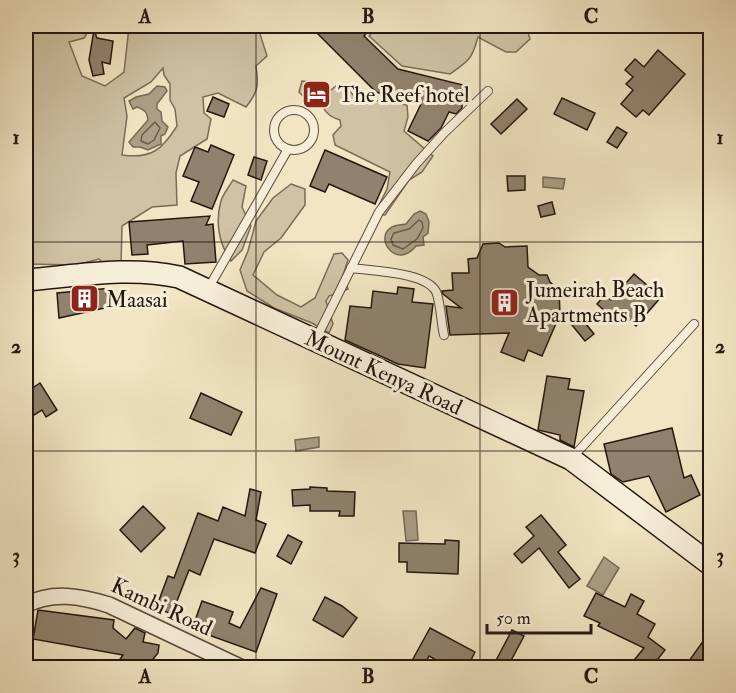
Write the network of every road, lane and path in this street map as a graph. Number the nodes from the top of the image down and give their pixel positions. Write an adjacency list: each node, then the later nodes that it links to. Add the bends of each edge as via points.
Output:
1 (488, 91): 3 (lane, via 444,133 391,195)
2 (288, 149): 2 (lane, via 274,133 276,121 283,113 305,113 313,122 314,133 300,149); 5 (lane)
3 (351, 268): 7 (lane, via 409,276 429,284 436,292); 8 (lane)
4 (26, 280): 5 (main road, Mount Kenya Road, via 133,271 179,277)
5 (207, 290): 8 (main road, Mount Kenya Road)
6 (694, 324): 9 (lane)
7 (444, 335)
8 (316, 340): 9 (main road, Mount Kenya Road)
9 (571, 459): 10 (main road, Mount Kenya Road)
10 (711, 564)
11 (26, 604): 12 (street, Kambi Road, via 55,596 92,599)
12 (242, 668)

